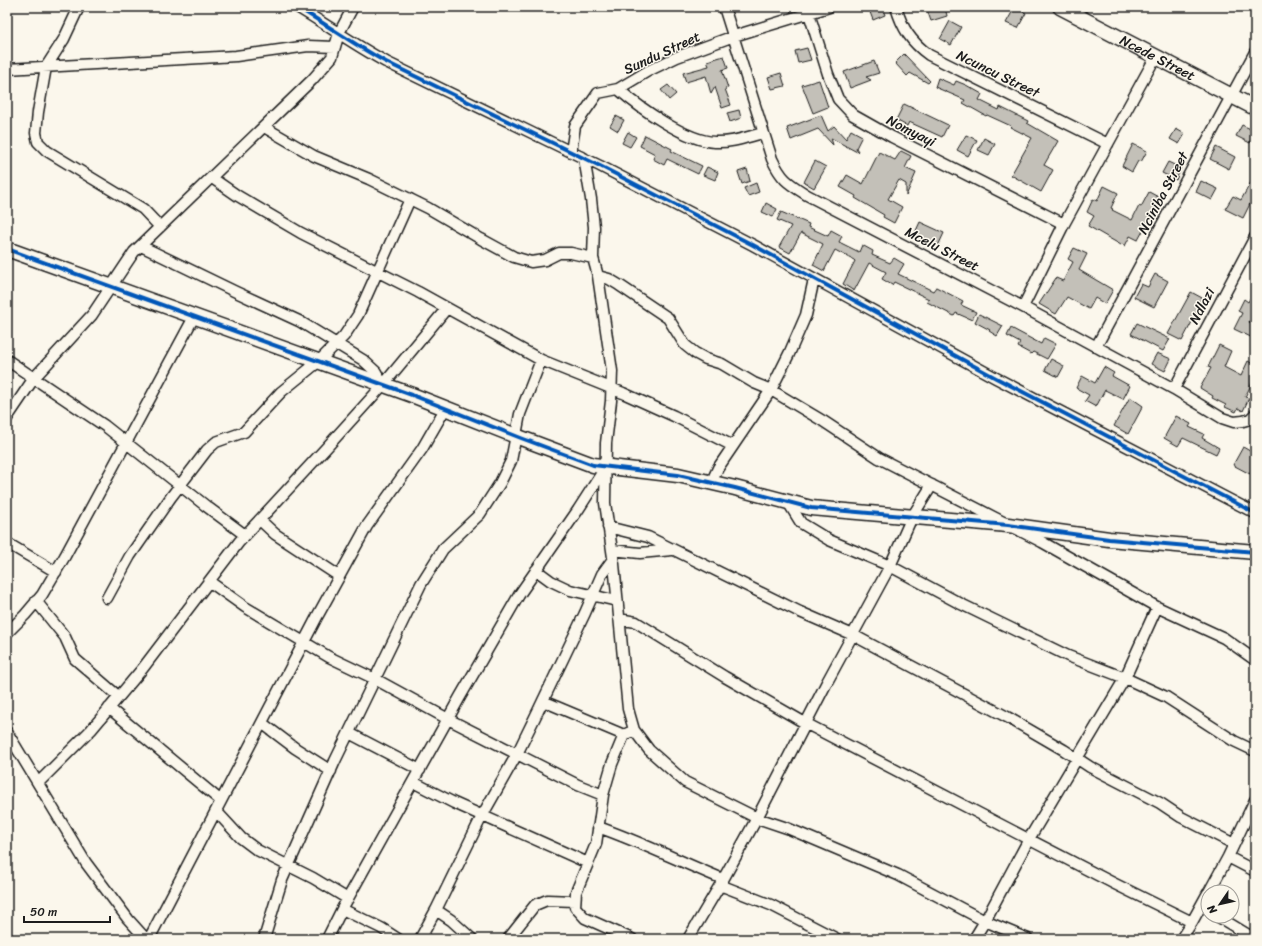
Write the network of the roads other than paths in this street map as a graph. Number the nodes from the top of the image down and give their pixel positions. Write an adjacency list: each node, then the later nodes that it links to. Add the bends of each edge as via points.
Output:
1 (79, 7): 14 (street, via 64,39)
2 (296, 7): 9 (street)
3 (353, 7): 9 (street)
4 (724, 7): 10 (street, Mcelu Street)
5 (829, 7): 8 (street, Sundu Street)
6 (896, 7): 21 (street, Ncuncu Street, via 904,30 919,48 929,55)
7 (1060, 7): 13 (street, Ncede Street)
8 (808, 10): 10 (street, Sundu Street); 26 (street, Nomyayi, via 838,99 853,115)
9 (339, 33): 11 (street); 22 (street, via 386,62)
10 (734, 36): 16 (street, Sundu Street, via 677,57); 20 (street, Mcelu Street)
11 (335, 47): 14 (street, via 308,46 236,56); 19 (street, via 332,57 317,74)
12 (1255, 52): 17 (street, Nciniba Street)
13 (1155, 58): 17 (street, Ncede Street); 21 (street)
14 (46, 67): 15 (street); 27 (street, via 38,112 38,142 47,151 142,209)
15 (7, 69)
16 (618, 89): 20 (street, Sundu Street, via 656,117 699,139 729,142); 22 (street, via 598,93 575,126)
17 (1231, 96): 18 (street, Ncede Street); 40 (street, Nciniba Street)
18 (1255, 108)
19 (264, 127): 24 (street); 25 (street, via 314,156)
20 (763, 133): 36 (street, Mcelu Street, via 778,173 787,183)
21 (1108, 144): 26 (street)
22 (571, 152): 23 (street)
23 (584, 158): 31 (street, via 594,227); 34 (street)
24 (212, 178): 27 (street); 32 (street, via 301,232)
25 (410, 199): 31 (street, via 514,257 531,262 545,260 559,253); 32 (street)
26 (1064, 224): 36 (street)
27 (160, 227): 29 (street)
28 (1255, 237): 47 (street, Ndlazi)
29 (141, 246): 35 (street, via 134,252); 39 (street, via 298,321)
30 (7, 249): 35 (street)
31 (593, 258): 33 (street)
32 (378, 272): 37 (street); 39 (street, via 358,316)
33 (598, 276): 46 (street, via 612,371); 48 (street, via 619,285 668,318 685,345 695,353 722,364)
34 (814, 279): 48 (street, via 806,315); 60 (street, via 996,378)
35 (111, 287): 38 (street); 44 (street, via 92,315)
36 (1023, 307): 40 (street, Mcelu Street)
37 (447, 308): 42 (street); 45 (street)
38 (194, 317): 43 (street); 53 (street)
39 (337, 343): 43 (street); 45 (street, via 363,360 376,372)
40 (1096, 347): 47 (street, Mcelu Street)
41 (7, 360): 44 (street)
42 (541, 360): 46 (street); 52 (street, via 520,414)
43 (318, 362): 45 (street); 58 (street, via 281,392 244,432 216,442 207,450)
44 (34, 378): 51 (street); 53 (street)
45 (383, 385): 49 (street); 62 (street)
46 (611, 388): 54 (street); 55 (street)
47 (1174, 389): 50 (street, Mcelu Street, via 1222,418 1234,422)
48 (770, 390): 54 (street); 57 (street, via 879,458)
49 (446, 408): 52 (street); 73 (street, via 422,449 367,526)
50 (1252, 417)
51 (7, 418)
52 (515, 436): 55 (street, via 593,465); 86 (street, via 511,461 500,483 480,514 443,549 421,584)
53 (126, 443): 58 (street); 72 (street)
54 (733, 446): 56 (street)
55 (606, 467): 56 (street, via 678,475); 64 (street, via 605,503); 71 (street)
56 (711, 483): 59 (street)
57 (932, 485): 61 (street); 63 (street)
58 (180, 486): 65 (street); 76 (street, via 130,556)
59 (788, 502): 61 (street, via 811,508); 70 (street, via 801,523 829,540)
60 (1255, 513)
61 (912, 517): 63 (street); 70 (street)
62 (260, 520): 65 (street); 73 (street, via 276,534)
63 (1008, 525): 68 (street, via 1110,539); 79 (street)
64 (608, 527): 67 (street, via 648,537); 69 (street)
65 (245, 535): 74 (street)
66 (7, 543): 72 (street)
67 (672, 550): 69 (street); 82 (street)
68 (1255, 552)
69 (612, 554): 75 (street); 78 (street)
70 (890, 566): 82 (street); 85 (street, via 1068,656)
71 (536, 570): 75 (street, via 570,590); 90 (street)
72 (56, 572): 77 (street)
73 (339, 576): 83 (street)
74 (210, 582): 83 (street, via 245,607); 87 (street)
75 (593, 595): 78 (street); 88 (street)
76 (107, 598)
77 (36, 601): 81 (street); 87 (street, via 65,637 75,659)
78 (617, 601): 80 (street)
79 (1157, 607): 84 (street, via 1224,638); 85 (street)
80 (619, 619): 92 (street, via 636,622); 93 (street, via 628,709)
81 (7, 633)
82 (852, 635): 92 (street); 99 (street)
83 (304, 642): 86 (street); 91 (street)
84 (1255, 660)
85 (1125, 678): 97 (street, via 1166,697 1234,741); 99 (street)
86 (375, 679): 90 (street); 95 (street)
87 (119, 697): 89 (street)
88 (543, 701): 96 (street); 98 (street)
89 (109, 708): 103 (street, via 91,730); 106 (street)
90 (448, 719): 98 (street); 100 (street)
91 (262, 723): 101 (street); 106 (street)
92 (805, 723): 109 (street); 111 (street)
93 (634, 730): 96 (street); 109 (street, via 649,750 685,782)
94 (7, 732): 103 (street)
95 (349, 733): 100 (street); 101 (street)
96 (624, 735): 104 (street)
97 (1255, 751)
98 (517, 754): 104 (street); 108 (street)
99 (1076, 758): 111 (street); 112 (street)
100 (420, 770): 102 (street)
101 (331, 771): 115 (street)
102 (413, 782): 108 (street); 119 (street)
103 (38, 783): 127 (street, via 86,863 128,919)
104 (603, 795): 110 (street)
105 (1255, 800): 112 (street)
106 (221, 801): 107 (street)
107 (216, 811): 115 (street, via 241,838 257,850); 127 (street)
108 (482, 816): 114 (street); 122 (street)
109 (757, 818): 117 (street); 124 (street, via 898,875)
110 (598, 827): 114 (street, via 596,844); 117 (street, via 621,835)
111 (1029, 839): 124 (street); 125 (street)
112 (1234, 844): 113 (street)
113 (1228, 857): 116 (street); 118 (street)
114 (588, 864): 120 (street, via 576,892)
115 (288, 866): 119 (street); 128 (street)
116 (1255, 871)
117 (722, 882): 135 (street); 136 (street)
118 (1213, 884)
119 (348, 899): 121 (street)
120 (575, 901): 133 (street, via 547,900 535,905); 134 (street, via 575,908 585,918)
121 (342, 909): 129 (street); 130 (street)
122 (436, 910): 131 (street); 132 (street)
123 (1200, 913): 125 (street)
124 (985, 921): 137 (street); 138 (street)
125 (1192, 922): 139 (street)
126 (1230, 924): 140 (street)
127 (147, 939)
128 (264, 939)
129 (327, 939)
130 (398, 939)
131 (420, 939)
132 (472, 939)
133 (508, 939)
134 (632, 939)
135 (688, 939)
136 (837, 939)
137 (974, 939)
138 (1028, 939)
139 (1181, 939)
140 (1255, 939)

